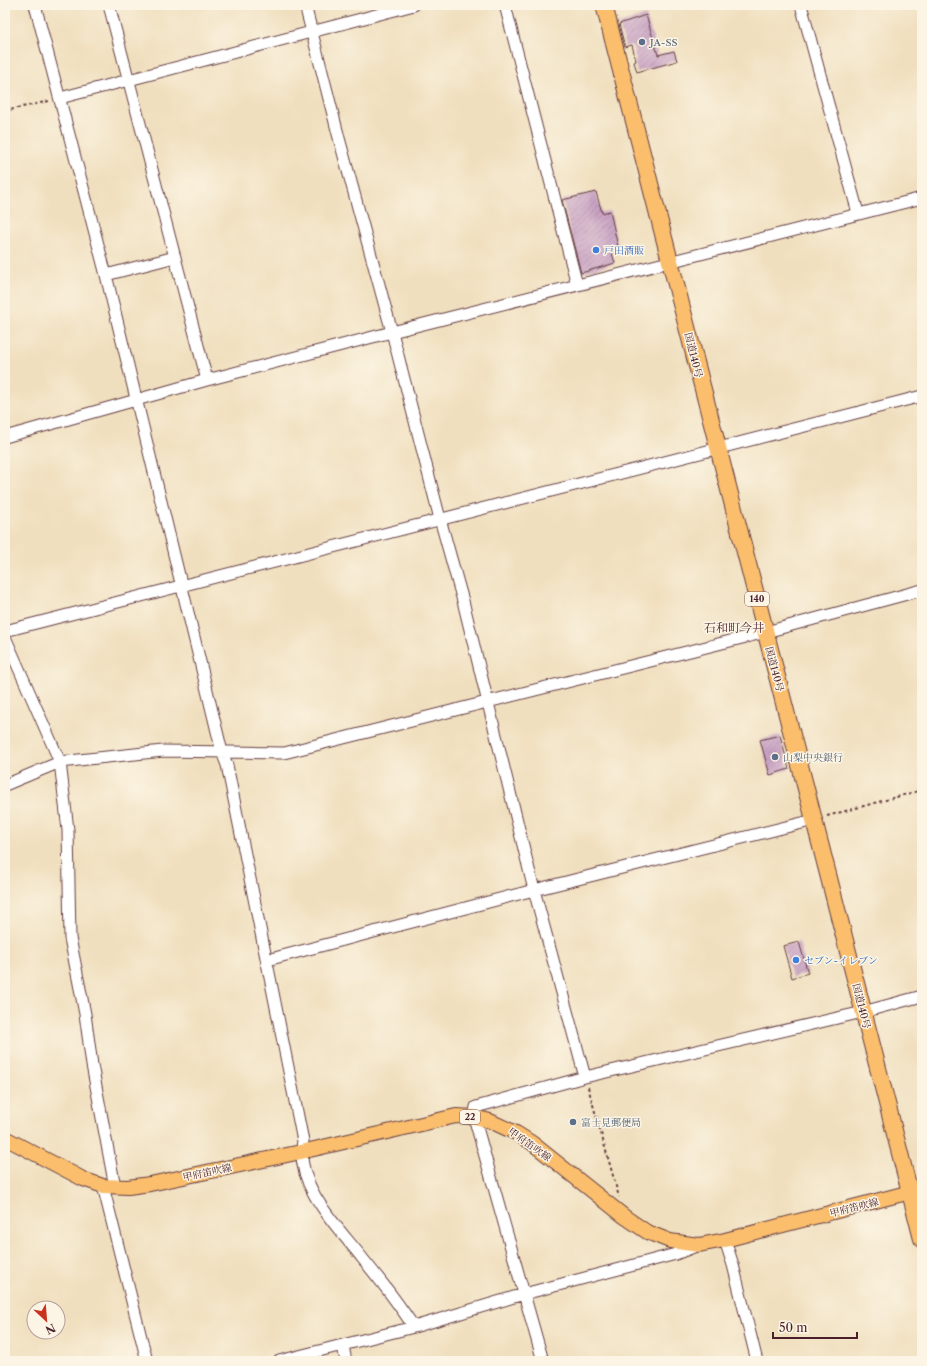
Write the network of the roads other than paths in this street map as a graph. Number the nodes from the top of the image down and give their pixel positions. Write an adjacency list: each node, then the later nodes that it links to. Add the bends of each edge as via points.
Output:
1 (35, 5): 10 (street)
2 (109, 5): 9 (street)
3 (305, 5): 8 (street)
4 (414, 5): 8 (street)
5 (505, 5): 16 (street)
6 (604, 5): 14 (highway, 国道140号 / 140)
7 (801, 5): 12 (street)
8 (312, 33): 9 (street); 17 (street)
9 (128, 80): 10 (street); 13 (street)
10 (60, 98): 15 (street)
11 (922, 198): 12 (street)
12 (858, 213): 14 (street)
13 (175, 257): 15 (street); 18 (street)
14 (670, 262): 16 (street); 22 (highway, 国道140号 / 140)
15 (106, 275): 20 (street)
16 (577, 285): 17 (street)
17 (392, 332): 18 (street); 23 (street)
18 (207, 380): 20 (street)
19 (922, 396): 22 (street)
20 (137, 400): 21 (street); 24 (street)
21 (5, 437)
22 (718, 448): 23 (street); 27 (highway, 国道140号 / 140)
23 (440, 519): 24 (street); 29 (street)
24 (181, 586): 26 (street); 30 (street)
25 (922, 590): 27 (street)
26 (5, 631)
27 (766, 632): 29 (street); 33 (highway, 国道140号 / 140)
28 (5, 637): 31 (street)
29 (488, 702): 30 (street, via 284,753); 34 (street)
30 (222, 752): 31 (street, via 163,751); 35 (street, via 227,765)
31 (60, 762): 32 (street); 42 (street, via 68,830 70,938 85,1014)
32 (5, 785)
33 (814, 820): 34 (street); 37 (highway, 国道140号 / 140)
34 (534, 890): 35 (street); 38 (street)
35 (267, 960): 41 (street, via 303,1141)
36 (922, 996): 37 (street)
37 (863, 1012): 38 (street); 43 (highway, 国道140号 / 140)
38 (585, 1077): 39 (street, via 476,1106)
39 (474, 1117): 41 (main road, 甲府笛吹線 / 22, via 456,1116); 46 (main road, 甲府笛吹線 / 22, via 507,1128 532,1143 647,1232 670,1241); 47 (street)
40 (5, 1138): 42 (main road, 甲府笛吹線 / 22, via 83,1179)
41 (301, 1152): 42 (main road, 甲府笛吹線 / 22, via 150,1184); 48 (street, via 303,1168 316,1198 330,1220)
42 (109, 1186): 50 (street)
43 (916, 1191): 44 (highway, 国道140号 / 140); 45 (main road, 甲府笛吹線 / 22)
44 (922, 1239)
45 (725, 1240): 46 (main road, 甲府笛吹線 / 22); 54 (street)
46 (699, 1245): 47 (street, via 676,1254)
47 (524, 1294): 48 (street); 53 (street)
48 (414, 1327): 49 (street)
49 (343, 1346): 51 (street); 52 (street)
50 (147, 1361)
51 (279, 1361)
52 (346, 1361)
53 (543, 1361)
54 (757, 1361)

